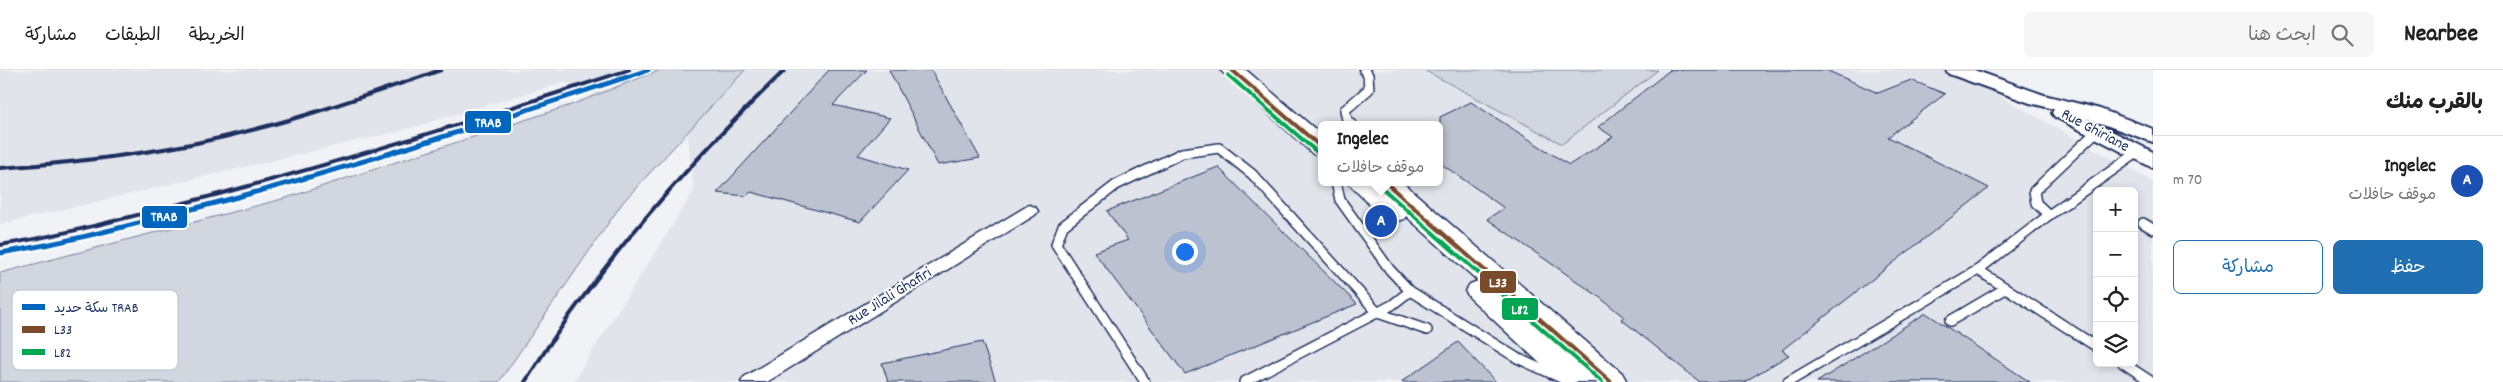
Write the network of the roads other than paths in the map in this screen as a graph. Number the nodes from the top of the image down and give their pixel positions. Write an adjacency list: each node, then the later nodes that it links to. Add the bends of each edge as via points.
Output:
1 (1232, 70): 10 (main road)
2 (1256, 70): 7 (main road)
3 (1364, 70): 6 (lane, via 1368,75 1369,89 1346,110)
4 (1956, 70): 5 (street, Rue Ghiriane)
5 (2037, 99): 8 (street, Rue Ghiriane); 9 (street, Rue Ghiriane, via 2075,107)
6 (1349, 121)
7 (1318, 124)
8 (2096, 132): 11 (street, Rue Ghiriane); 16 (lane, via 2034,192 2036,203)
9 (2153, 136)
10 (1318, 145)
11 (2145, 157): 16 (lane)
12 (1337, 186): 21 (lane, via 1340,200 1390,270)
13 (1364, 186): 31 (main road)
14 (1390, 186): 32 (main road)
15 (1030, 211): 27 (street, Rue Jilali Ghafiri)
16 (2049, 215): 19 (lane)
17 (2143, 223): 18 (lane)
18 (2153, 229)
19 (1978, 270): 20 (lane); 33 (lane)
20 (2006, 288): 23 (lane); 25 (lane)
21 (1410, 291): 22 (lane); 30 (lane, via 1517,358)
22 (1378, 312): 24 (lane); 28 (lane, via 1252,174 1219,148 1182,154 1116,185 1063,226 1056,244); 29 (lane)
23 (1950, 321)
24 (1427, 330)
25 (2093, 343)
26 (2129, 367): 34 (lane)
27 (751, 382)
28 (1145, 382)
29 (1244, 382)
30 (1570, 382)
31 (1580, 382)
32 (1611, 382)
33 (1788, 382)
34 (2152, 382)

